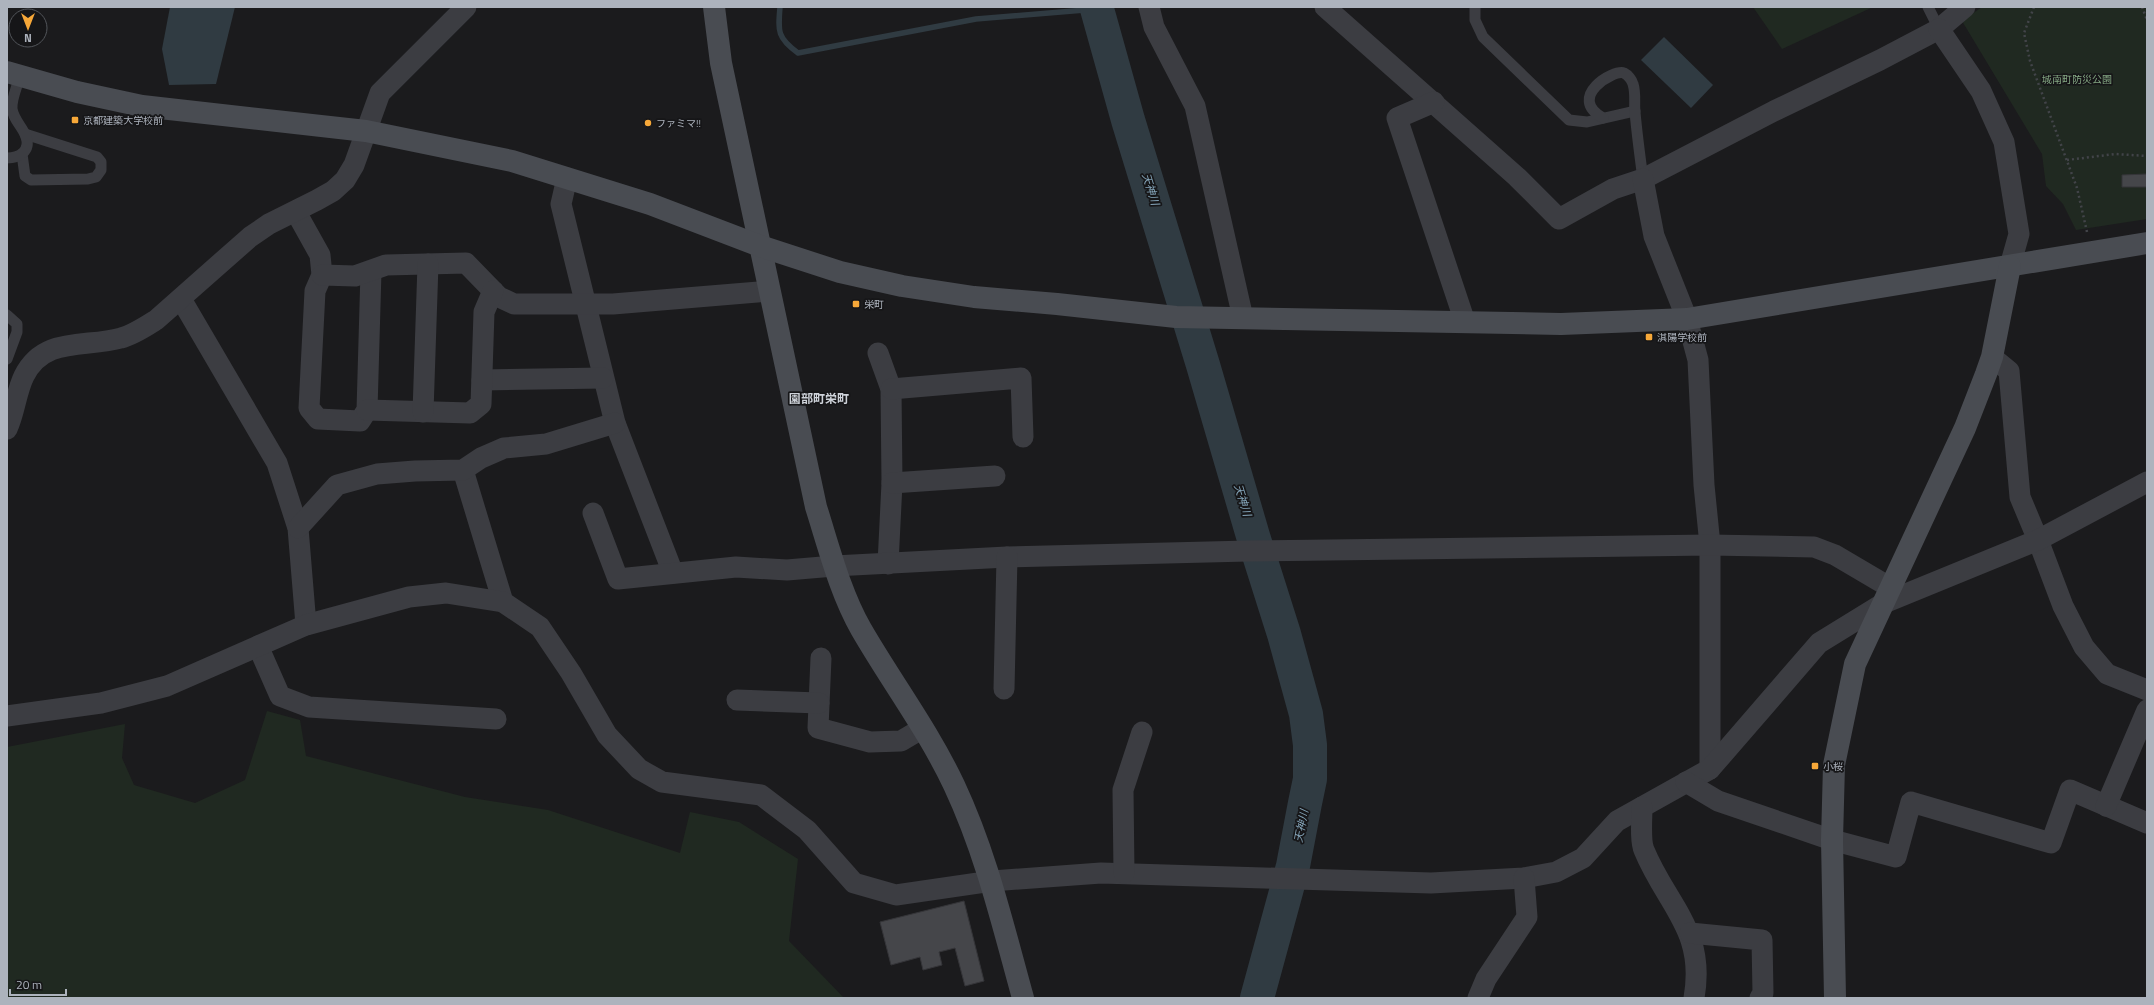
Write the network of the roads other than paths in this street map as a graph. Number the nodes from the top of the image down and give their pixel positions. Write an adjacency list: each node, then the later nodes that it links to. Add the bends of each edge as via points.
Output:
1 (466, 7): 13 (street, via 380,94)
2 (714, 7): 21 (street, via 721,63)
3 (1149, 7): 31 (street, via 1154,27 1195,106)
4 (1325, 7): 10 (street)
5 (1475, 7): 12 (lane, via 1475,20 1483,38 1569,120 1587,122)
6 (1928, 7): 8 (lane)
7 (1965, 7): 8 (street)
8 (1939, 29): 18 (street); 23 (street, via 1982,91 2004,142 2019,234)
9 (14, 73): 13 (street, via 77,92 142,106); 14 (lane, via 12,107 17,124)
10 (1434, 102): 18 (street, via 1559,218 1613,189); 33 (street, via 1397,118)
11 (1634, 111): 12 (lane); 12 (lane, via 1635,94 1631,80 1625,73 1619,72 1612,74 1589,95 1590,108); 18 (lane)
12 (1603, 118)
13 (366, 131): 17 (street, via 512,161); 19 (street, via 354,165 345,180)
14 (25, 134): 15 (lane, via 26,147); 15 (lane, via 97,157 101,170 96,177 88,179 31,180 25,176)
15 (22, 154): 16 (lane, via 15,158)
16 (7, 158)
17 (567, 178): 21 (street, via 650,204); 29 (street, via 562,204)
18 (1643, 179): 32 (street, via 1654,236)
19 (296, 212): 25 (street, via 320,255); 28 (street, via 269,224 250,237)
20 (2147, 243): 23 (street)
21 (760, 246): 27 (street); 31 (street, via 840,272 902,286 974,297 1176,318)
22 (428, 264): 24 (street, via 386,265); 26 (street, via 466,263); 42 (street)
23 (2010, 266): 32 (street); 35 (street)
24 (371, 270): 25 (street, via 355,276); 41 (street)
25 (322, 276): 41 (street, via 315,291 309,408 318,419 360,421)
26 (493, 291): 29 (street, via 514,304); 38 (street, via 484,312)
27 (769, 291): 29 (street); 56 (street, via 816,507)
28 (180, 299): 40 (street, via 156,320 121,338 46,351 32,363); 51 (street, via 277,463)
29 (585, 304): 37 (street)
30 (7, 315): 36 (lane, via 17,324 17,332)
31 (1243, 318): 33 (street)
32 (1687, 319): 33 (street, via 1561,324); 53 (street, via 1698,360 1704,486)
33 (1465, 322)
34 (878, 353): 39 (street)
35 (1992, 357): 52 (street, via 2009,371 2020,497); 58 (street, via 1965,428)
36 (7, 359)
37 (603, 378): 38 (street); 43 (street)
38 (482, 380): 42 (street, via 481,404 470,413)
39 (891, 389): 45 (street, via 1021,378); 49 (street)
40 (11, 400): 44 (street)
41 (367, 410): 42 (street)
42 (423, 412)
43 (615, 423): 46 (street, via 546,444 504,448 481,458); 57 (street)
44 (7, 428)
45 (1023, 437)
46 (463, 470): 51 (street, via 416,470 377,474 337,486); 59 (street)
47 (995, 476): 49 (street)
48 (2147, 482): 52 (street)
49 (892, 483): 55 (street)
50 (593, 513): 57 (street, via 618,579)
51 (298, 528): 60 (street)
52 (2038, 540): 58 (street); 64 (street, via 2062,606 2084,647 2107,674)
53 (1710, 545): 54 (street); 58 (street, via 1814,547 1835,555); 72 (street)
54 (1007, 557): 55 (street); 63 (street)
55 (888, 564): 56 (street)
56 (834, 566): 57 (street, via 787,570 736,567); 70 (street, via 860,628)
57 (674, 573)
58 (1887, 596): 72 (street, via 1819,643); 77 (street, via 1855,664 1834,766)
59 (503, 602): 60 (street, via 446,593 409,597); 80 (street, via 540,627 571,673 607,735 639,769 662,782 761,795 807,830 854,883 896,895)
60 (306, 624): 61 (street)
61 (258, 646): 68 (street, via 168,686 101,703); 69 (street, via 280,696 309,707)
62 (821, 658): 66 (street)
63 (1004, 689)
64 (2147, 690)
65 (737, 700): 66 (street)
66 (819, 703): 70 (street, via 818,728 870,742 901,741)
67 (2147, 710): 74 (street)
68 (7, 716)
69 (496, 719)
70 (923, 728): 80 (street, via 954,785 974,830)
71 (1142, 732): 78 (street, via 1123,790)
72 (1710, 769): 73 (street)
73 (1686, 782): 75 (street); 77 (street, via 1718,801)
74 (2106, 806): 76 (street); 77 (street, via 2070,790 2051,843 1911,802 1896,857)
75 (1642, 807): 79 (street, via 1617,821 1583,858 1556,872); 81 (street, via 1644,849)
76 (2147, 824)
77 (1832, 840): 86 (street)
78 (1124, 873): 79 (street, via 1431,883); 80 (street)
79 (1524, 878): 83 (street, via 1527,917 1486,979)
80 (992, 881): 82 (street)
81 (1690, 933): 84 (street, via 1697,962); 85 (street, via 1762,940 1763,994)
82 (1023, 998)
83 (1478, 998)
84 (1694, 998)
85 (1760, 998)
86 (1837, 998)

